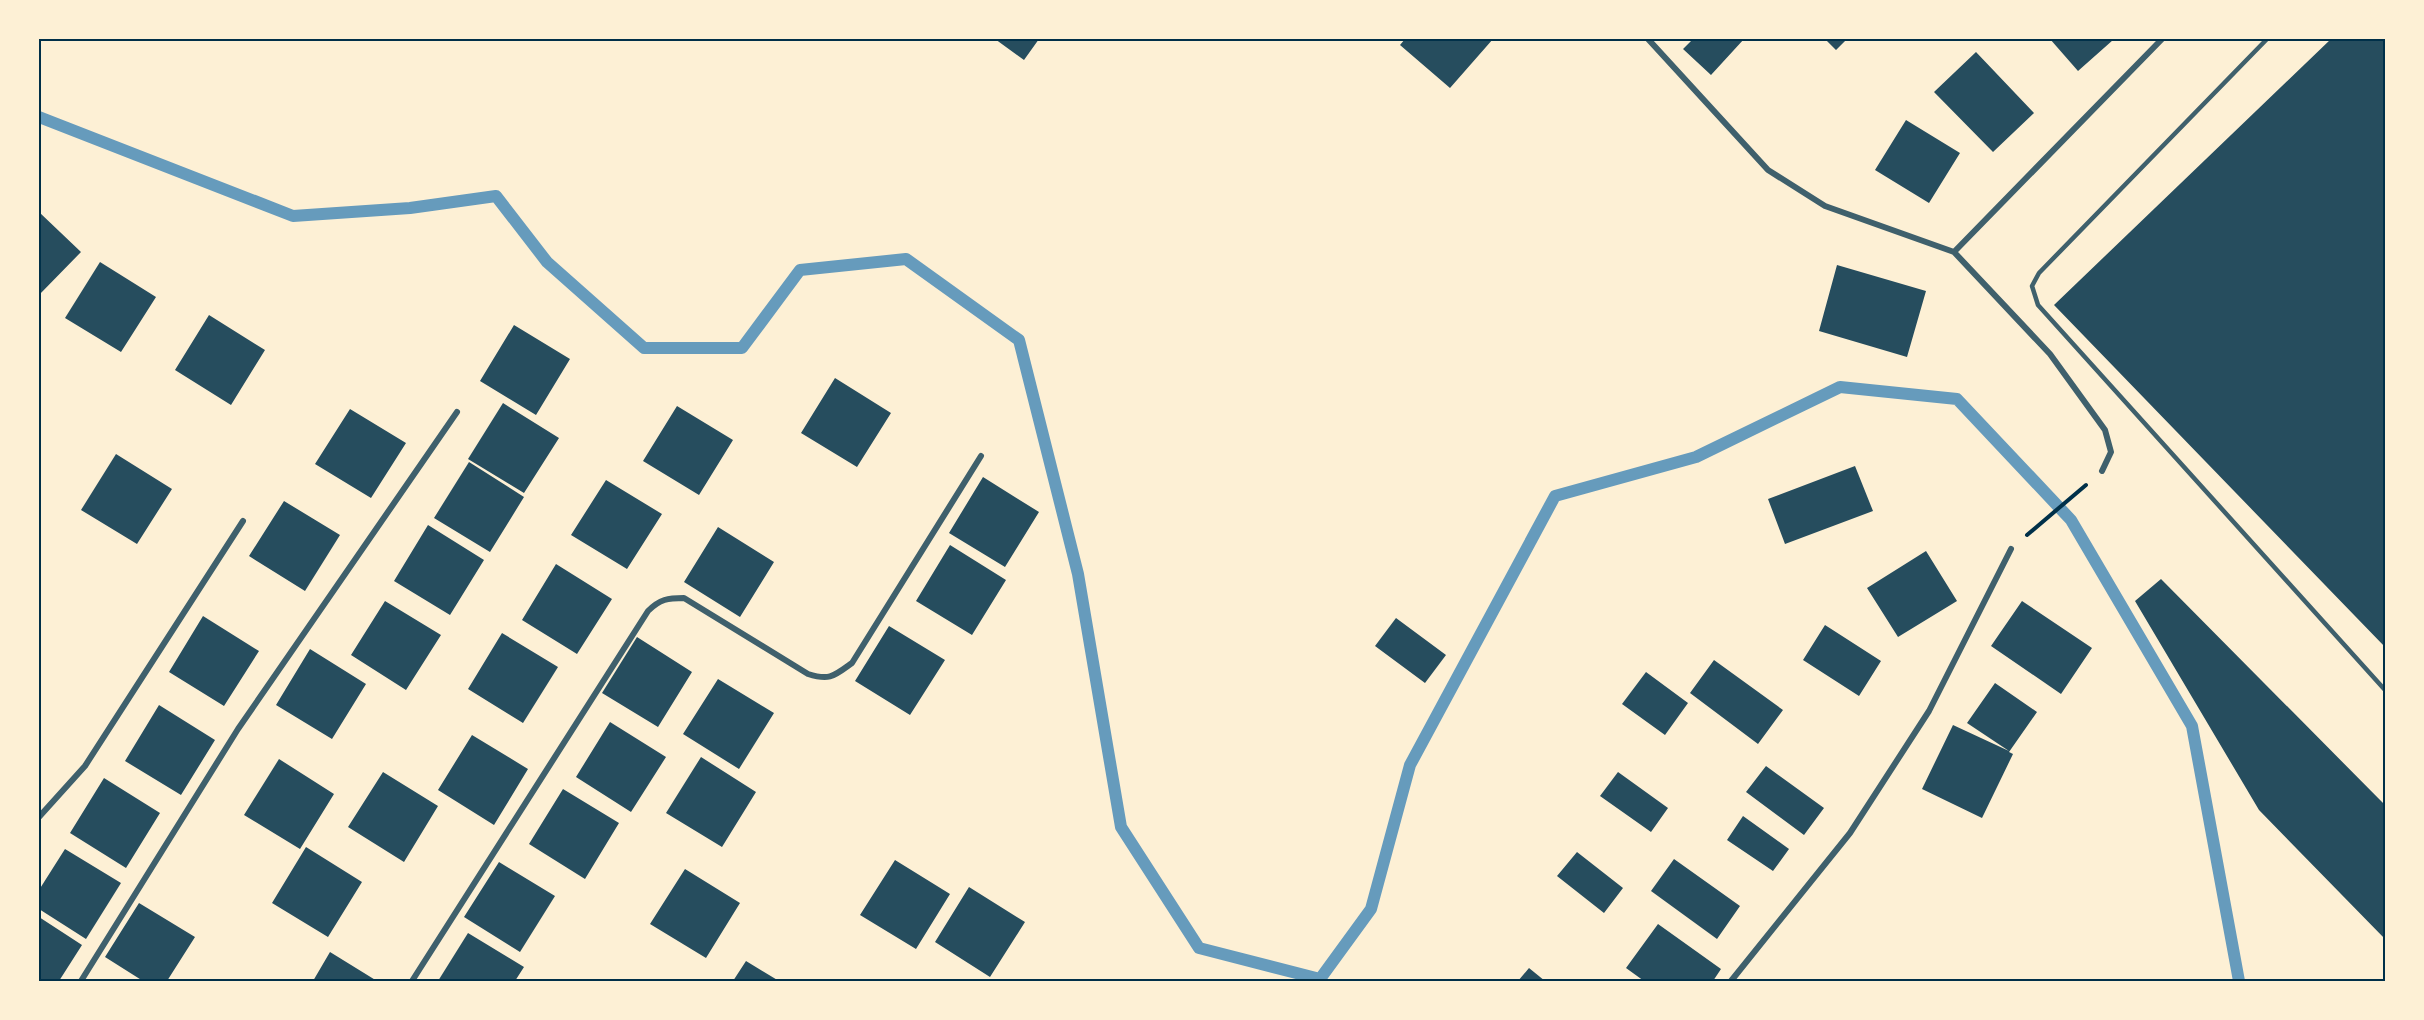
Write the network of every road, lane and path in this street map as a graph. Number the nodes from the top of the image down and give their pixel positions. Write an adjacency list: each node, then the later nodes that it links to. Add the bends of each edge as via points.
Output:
1 (1648, 39): 4 (street, via 1768,170 1825,206)
2 (2162, 39): 4 (street)
3 (2267, 39): 10 (lane, via 2038,273 2032,286 2038,305)
4 (1954, 252): 7 (street, via 2050,354 2104,430 2111,452)
5 (457, 412): 12 (street, via 238,729)
6 (981, 456): 13 (street, via 852,663 836,674 822,679 808,674 684,598 658,601)
7 (2102, 471): 9 (path)
8 (243, 521): 11 (street, via 85,766)
9 (2011, 549): 14 (street, via 1923,721 1850,834)
10 (2385, 690)
11 (39, 817)
12 (81, 981)
13 (412, 981)
14 (1731, 981)

